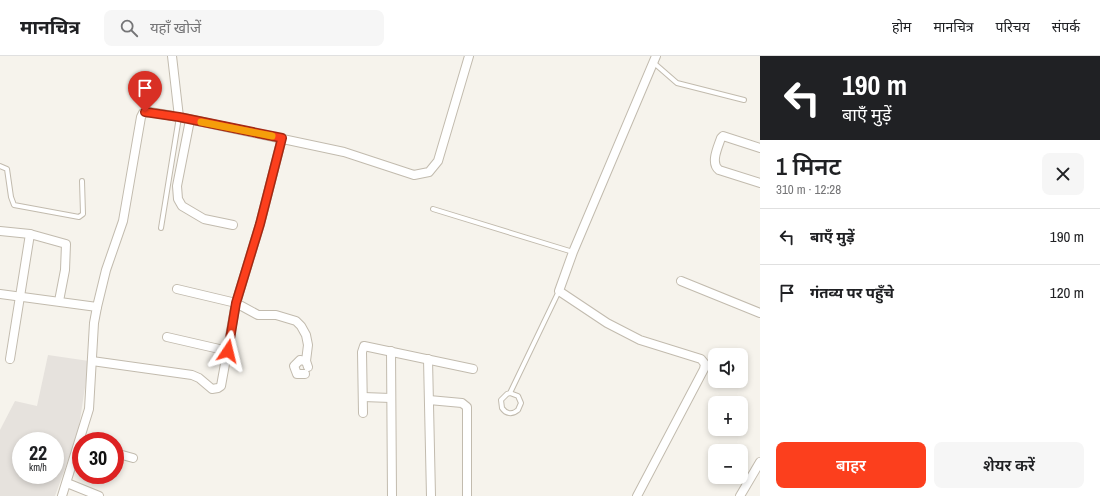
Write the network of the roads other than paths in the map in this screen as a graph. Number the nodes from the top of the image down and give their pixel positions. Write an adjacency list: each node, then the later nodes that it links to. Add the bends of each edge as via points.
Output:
1 (172, 56): 5 (street)
2 (469, 56): 7 (street, via 438,161 429,172 414,175 358,155)
3 (654, 59): 4 (lane, via 677,83); 17 (street)
4 (744, 100)
5 (179, 117): 6 (street); 14 (lane); 25 (street, via 150,112 142,115 123,221 106,270)
6 (190, 120): 7 (street); 13 (street, via 176,186 178,199 188,210 204,219)
7 (282, 138): 24 (street)
8 (760, 148): 11 (street, via 723,136 720,138 714,162 719,170)
9 (0, 166): 10 (lane, via 6,167 8,171 14,205 75,217 81,217 83,214)
10 (82, 181)
11 (760, 183)
12 (433, 209): 17 (lane)
13 (233, 225)
14 (161, 228)
15 (0, 230): 16 (street)
16 (30, 234): 22 (street); 23 (street, via 67,245)
17 (573, 252): 20 (street)
18 (682, 280): 26 (street)
19 (177, 289): 24 (street)
20 (559, 291): 35 (lane); 51 (street, via 607,323 634,337 701,359 705,364)
21 (0, 294): 22 (street)
22 (20, 297): 23 (street); 30 (street)
23 (59, 301): 25 (street)
24 (236, 303): 28 (street); 33 (street, via 258,315 276,315 296,321 304,330 308,345)
25 (97, 308): 32 (street)
26 (760, 313)
27 (167, 337): 28 (street)
28 (228, 351): 32 (street, via 221,386 215,389 192,375)
29 (391, 351): 31 (street); 36 (street, via 363,346); 37 (street)
30 (10, 359)
31 (428, 359): 34 (street); 38 (street)
32 (92, 361): 40 (street, via 90,398)
33 (306, 367)
34 (473, 369)
35 (510, 393): 35 (lane, via 518,396 521,403 518,410 511,414 504,411 501,404 504,397)
36 (363, 397): 37 (street); 39 (street)
37 (391, 398): 48 (street)
38 (429, 400): 49 (street); 50 (street, via 462,403 467,407)
39 (363, 412)
40 (82, 432)
41 (124, 456): 42 (street)
42 (133, 458)
43 (760, 462): 52 (street)
44 (72, 468): 45 (street)
45 (67, 483): 46 (street); 47 (street)
46 (62, 496)
47 (99, 496)
48 (392, 496)
49 (431, 496)
50 (467, 496)
51 (637, 496)
52 (740, 496)

